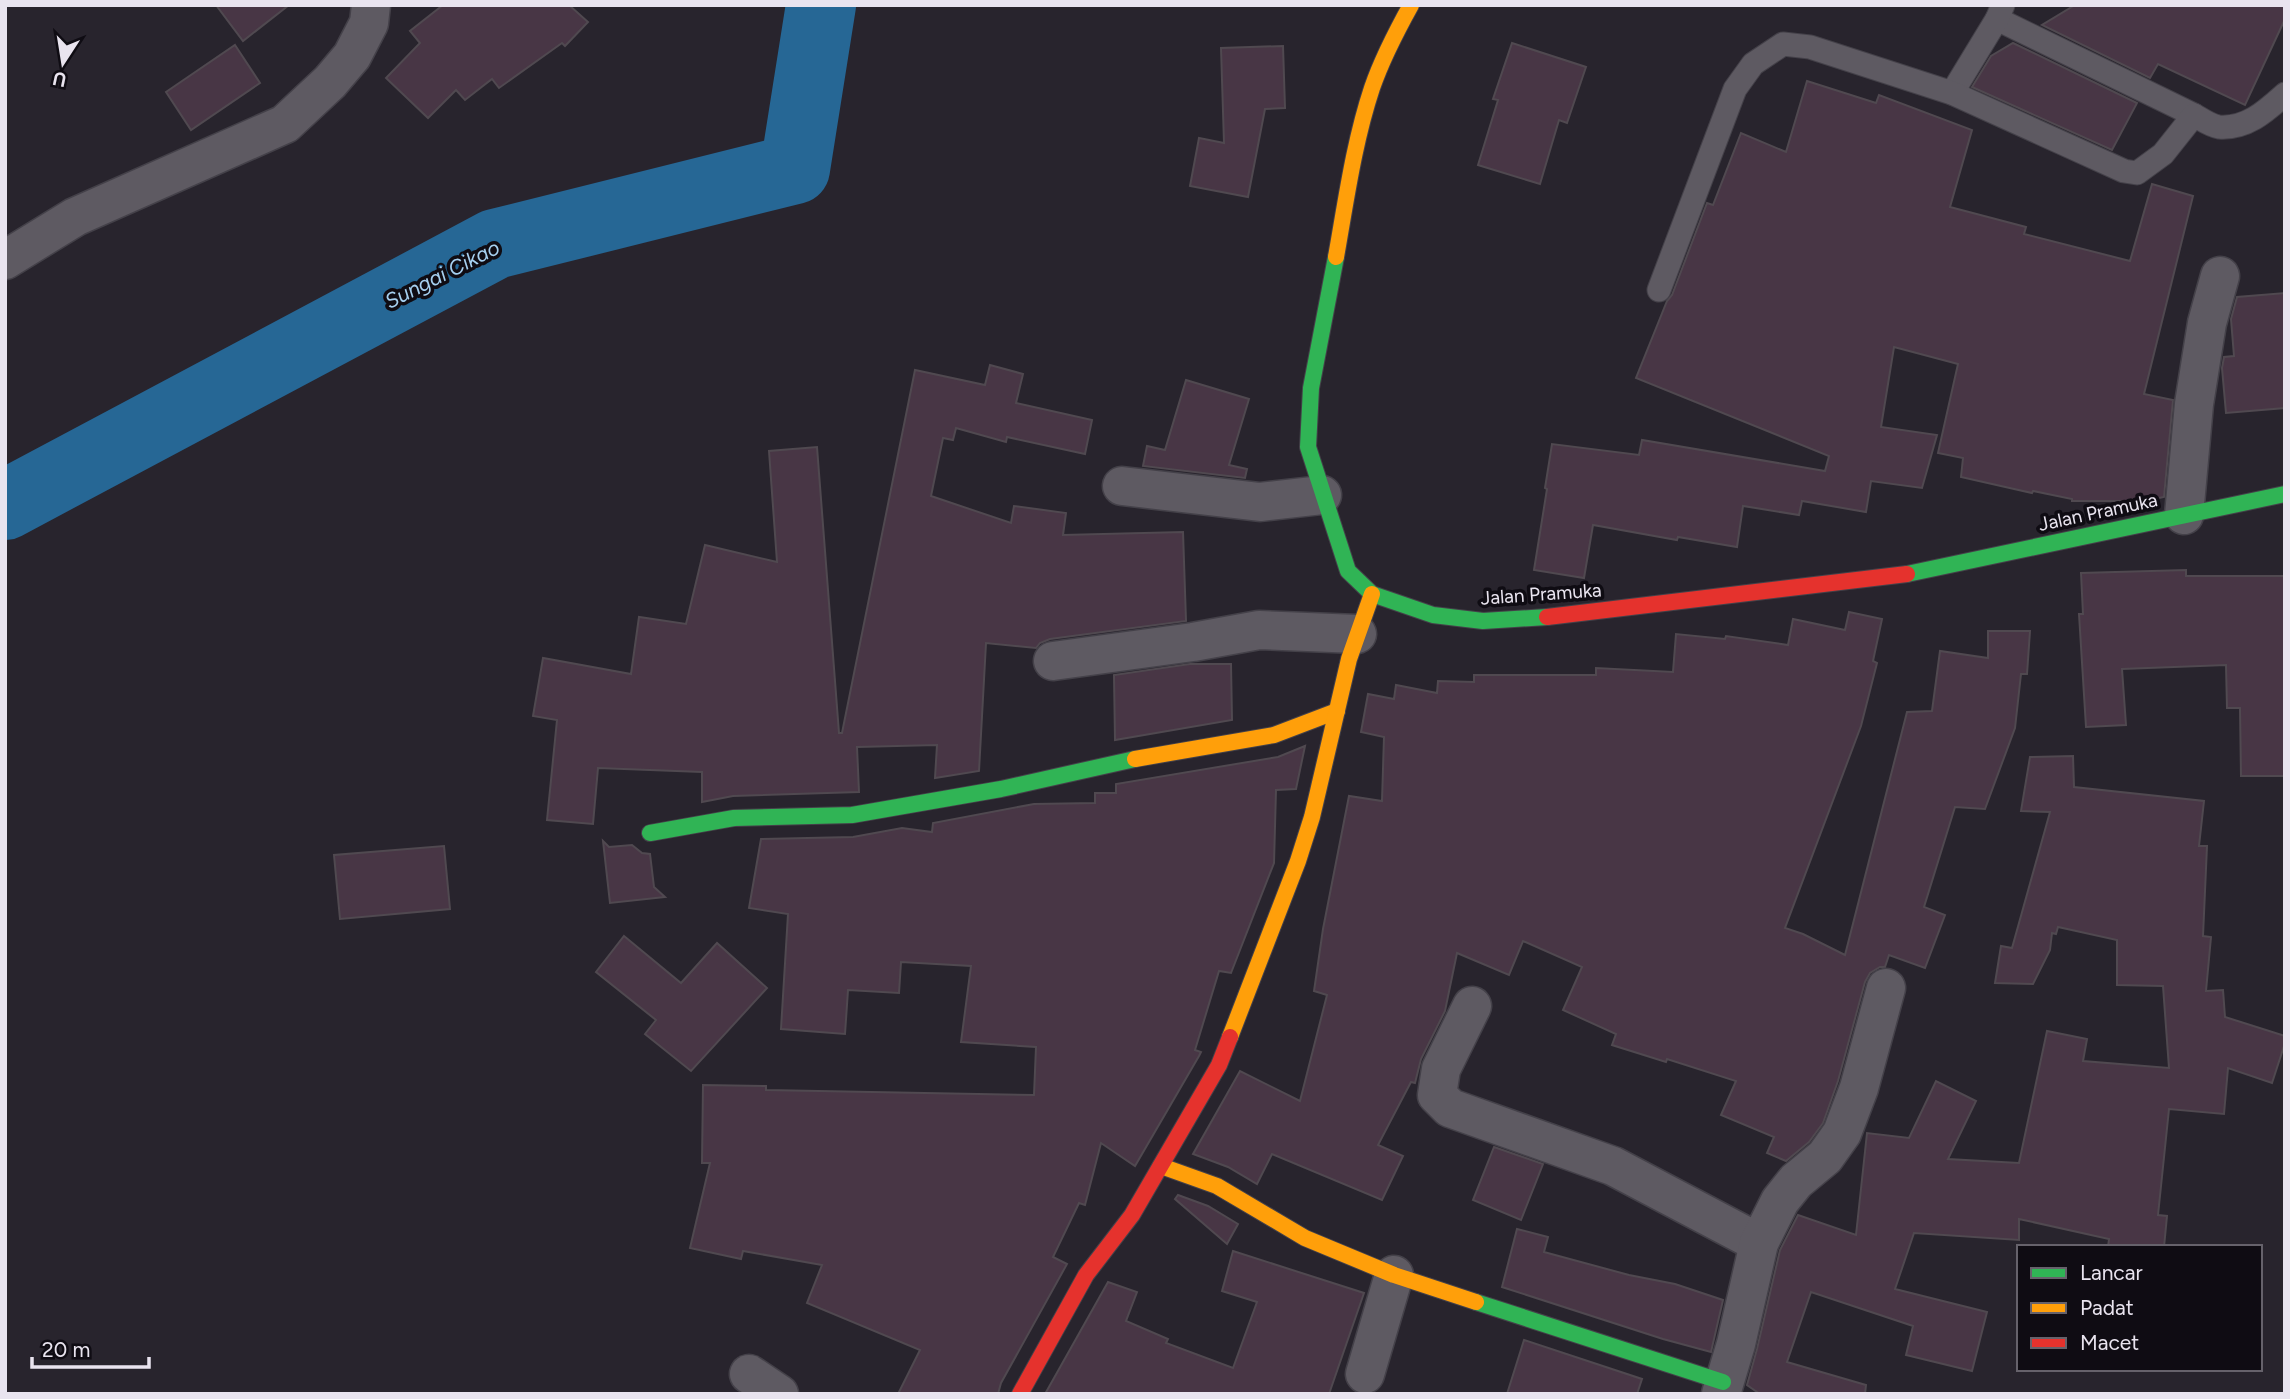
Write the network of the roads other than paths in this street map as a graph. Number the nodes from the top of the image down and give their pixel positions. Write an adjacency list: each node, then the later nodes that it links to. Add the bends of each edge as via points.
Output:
1 (371, 5): 7 (street, via 369,23 352,56 285,124 75,217)
2 (1411, 5): 12 (street, Jalan Pramuka, via 1372,89 1355,154 1311,388 1308,447)
3 (2000, 12): 4 (lane); 6 (lane)
4 (1952, 93): 6 (lane, via 2137,173 2163,154); 9 (lane, via 1810,47 1783,44 1753,64 1735,89)
5 (2285, 94): 6 (lane, via 2245,124 2217,127)
6 (2193, 115)
7 (5, 260)
8 (2220, 276): 13 (street, via 2194,404)
9 (1659, 290)
10 (1122, 486): 12 (street, via 1260,502)
11 (2285, 494): 13 (street, Jalan Pramuka)
12 (1322, 495): 14 (street, Jalan Pramuka, via 1348,571)
13 (2184, 515): 14 (street, Jalan Pramuka, via 1914,573 1533,619 1483,621 1433,615)
14 (1372, 594): 15 (street)
15 (1357, 634): 16 (street, via 1259,630); 17 (street)
16 (1053, 661)
17 (1337, 711): 18 (street, via 1274,735 852,816 734,818); 21 (street, via 1298,861 1219,1065)
18 (650, 833)
19 (1886, 988): 22 (street, via 1842,1133 1825,1157 1780,1201)
20 (1472, 1006): 22 (street, via 1441,1069 1437,1095 1450,1108 1613,1166)
21 (1161, 1166): 23 (street, via 1217,1186 1305,1238); 26 (street, via 1132,1215 1086,1275)
22 (1759, 1243): 25 (street)
23 (1394, 1275): 24 (street); 25 (street)
24 (1365, 1374)
25 (1722, 1388)
26 (1020, 1394)

